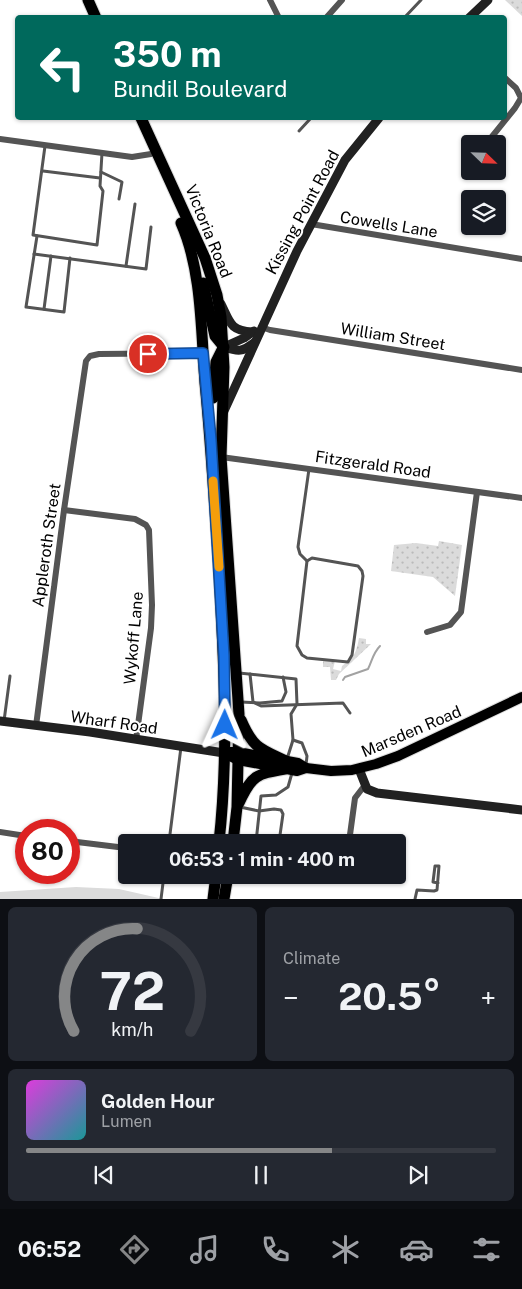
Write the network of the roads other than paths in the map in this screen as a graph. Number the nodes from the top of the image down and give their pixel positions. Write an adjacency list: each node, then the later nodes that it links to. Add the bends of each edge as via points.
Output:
1 (83, 0): 7 (highway)
2 (88, 0): 8 (highway)
3 (270, 0): 9 (street)
4 (342, 0): 10 (street)
5 (421, 0): 11 (lane)
6 (488, 0): 12 (street)
7 (90, 15)
8 (95, 15)
9 (278, 15)
10 (329, 15)
11 (407, 15)
12 (472, 15)
13 (507, 80): 14 (street, via 521,98)
14 (507, 118)
15 (136, 120): 25 (highway, Victoria Road)
16 (142, 120): 40 (highway, Victoria Road, via 198,240)
17 (309, 120): 20 (lane)
18 (376, 120): 31 (street, Kissing Point Road, via 345,160)
19 (505, 120): 21 (street)
20 (299, 131)
21 (493, 135)
22 (0, 139): 23 (street)
23 (45, 145): 24 (street); 26 (lane)
24 (102, 152): 25 (street, via 132,157); 27 (lane)
25 (151, 154): 34 (highway, Victoria Road)
26 (43, 171): 28 (lane); 33 (lane, via 33,235)
27 (101, 172): 28 (lane); 29 (lane, via 122,182)
28 (100, 178): 33 (lane, via 103,191 97,245)
29 (119, 199)
30 (135, 204): 39 (lane)
31 (311, 224): 38 (street, Cowells Lane); 42 (street, Kissing Point Road)
32 (151, 227): 39 (lane, via 146,269)
33 (37, 236): 35 (lane)
34 (188, 238): 45 (highway, via 198,262 215,336); 46 (highway, Victoria Road, via 197,280)
35 (34, 254): 36 (lane); 41 (lane, via 26,307)
36 (51, 256): 37 (lane); 41 (lane)
37 (70, 258): 39 (lane); 41 (lane, via 64,312)
38 (522, 259)
39 (126, 266)
40 (217, 295): 43 (street, via 232,326); 45 (highway, Victoria Road)
41 (44, 309)
42 (261, 327): 43 (street); 44 (street, Kissing Point Road); 47 (street, William Street)
43 (252, 332): 45 (street)
44 (256, 342): 45 (street, via 240,351); 48 (street, Kissing Point Road)
45 (224, 347): 48 (highway, Victoria Road); 49 (highway, via 216,362)
46 (203, 353): 49 (highway, Victoria Road); 54 (street, Appleroth Street, via 93,354 88,358)
47 (522, 370)
48 (221, 418): 50 (highway, Victoria Road)
49 (211, 440): 72 (highway, Victoria Road, via 224,656)
50 (221, 457): 51 (street, Fitzgerald Road); 57 (highway, Victoria Road)
51 (309, 469): 52 (street, Fitzgerald Road); 55 (lane, via 298,547)
52 (477, 492): 53 (street, Fitzgerald Road); 56 (street, via 461,612 450,625)
53 (522, 498)
54 (64, 510): 68 (street, Appleroth Street); 69 (street, Wykoff Lane, via 141,521 149,530 151,628)
55 (306, 561): 55 (lane, via 297,646 307,658 348,662 352,655 362,571 358,566 312,558)
56 (427, 632)
57 (236, 672): 58 (lane); 62 (highway, Victoria Road)
58 (250, 674): 60 (lane); 63 (lane)
59 (10, 676): 67 (lane)
60 (283, 677): 63 (lane, via 286,692 282,701); 64 (lane, via 296,679)
61 (522, 697): 76 (main road, Marsden Road, via 398,756)
62 (238, 702): 63 (lane); 66 (highway, Victoria Road)
63 (253, 702): 64 (lane, via 261,706)
64 (297, 704): 65 (lane, via 343,703); 70 (lane, via 291,714)
65 (350, 713)
66 (239, 714): 73 (highway, Victoria Road); 74 (highway, via 252,742)
67 (2, 722): 68 (street, Wharf Road)
68 (36, 726): 69 (street, Wharf Road)
69 (136, 740): 71 (street, Wharf Road)
70 (293, 740): 74 (lane); 75 (lane, via 302,744 307,756)
71 (181, 747): 72 (street, Wharf Road); 83 (lane)
72 (224, 753): 73 (main road, Marsden Road); 84 (highway, Victoria Road)
73 (238, 756): 74 (main road, Marsden Road); 78 (highway, Victoria Road)
74 (288, 766): 75 (main road, Marsden Road, via 298,763); 78 (highway, via 256,777); 79 (lane, via 288,787 276,796 261,796)
75 (306, 768): 76 (main road, Marsden Road, via 331,771)
76 (360, 769): 77 (street)
77 (365, 785): 80 (street, via 368,790 386,795); 88 (street, via 355,798)
78 (237, 807): 79 (lane); 85 (highway, Victoria Road)
79 (260, 810): 86 (lane); 87 (lane, via 281,810)
80 (522, 810)
81 (0, 832): 82 (street)
82 (15, 834)
83 (170, 834)
84 (219, 834)
85 (234, 834)
86 (257, 834)
87 (280, 834)
88 (350, 834)
89 (80, 842): 90 (street)
90 (118, 847)
91 (438, 883): 91 (lane, via 439,866 435,866 433,882); 98 (lane, via 436,891 417,890)
92 (163, 884): 95 (lane)
93 (215, 884): 96 (highway)
94 (226, 884): 97 (highway)
95 (161, 899)
96 (213, 899)
97 (224, 899)
98 (415, 899)

